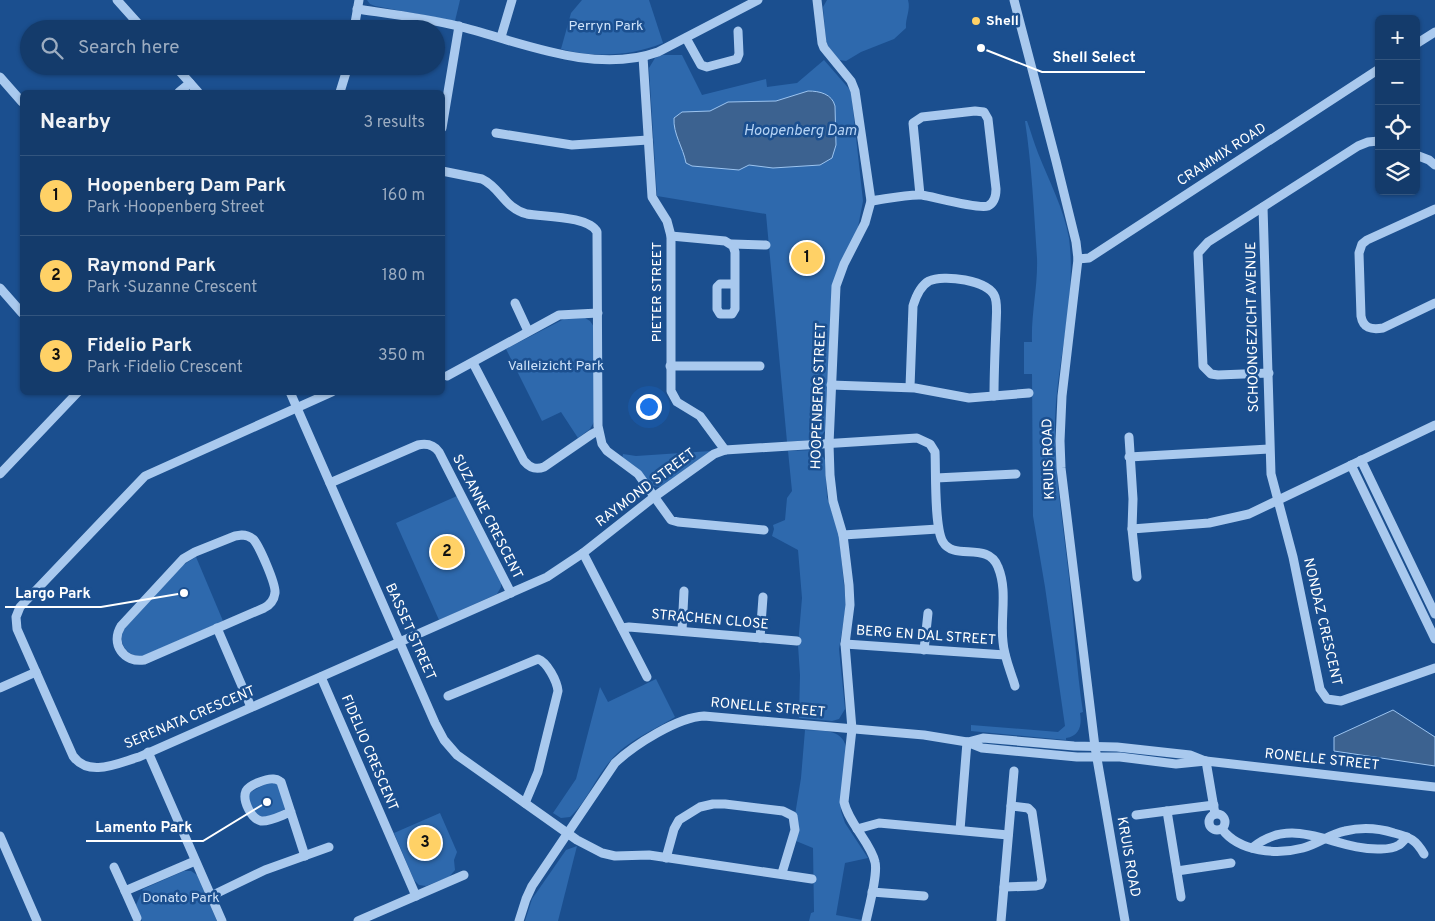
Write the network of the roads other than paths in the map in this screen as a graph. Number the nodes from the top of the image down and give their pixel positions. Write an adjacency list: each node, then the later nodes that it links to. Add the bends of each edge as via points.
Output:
1 (118, 0): 7 (street)
2 (512, 0): 14 (street)
3 (758, 0): 15 (street)
4 (817, 0): 35 (street, HOOPENBERG STREET, via 822,43 855,91)
5 (1014, 0): 41 (street, KRUIS ROAD)
6 (358, 5): 8 (street); 9 (street)
7 (135, 20)
8 (356, 20)
9 (429, 20)
10 (445, 23): 11 (street)
11 (459, 26): 14 (street); 27 (street)
12 (738, 31): 15 (street, via 737,59 707,67 702,65)
13 (1435, 32): 16 (street)
14 (501, 37): 17 (street, via 586,60)
15 (686, 38): 17 (street)
16 (1420, 41)
17 (643, 58): 29 (street, PIETER STREET)
18 (1375, 72): 41 (street, CRAMMIX ROAD, via 1089,258)
19 (183, 75): 22 (street)
20 (345, 75): 25 (street)
21 (0, 77): 26 (street)
22 (190, 83): 23 (street); 24 (street)
23 (181, 90)
24 (196, 90)
25 (341, 90)
26 (20, 100)
27 (445, 110)
28 (496, 133): 29 (street, via 572,145)
29 (648, 140): 38 (street, PIETER STREET, via 652,197 667,221)
30 (1375, 141): 36 (street, via 1358,146)
31 (1420, 157): 32 (street)
32 (1435, 165)
33 (445, 172): 47 (street, via 487,181 506,203 520,212 592,225 597,232)
34 (920, 195): 34 (street, via 978,205 992,203 996,190 984,112 916,119); 35 (street)
35 (871, 201): 54 (street, HOOPENBERG STREET, via 865,223 836,286)
36 (1263, 206): 52 (street, SCHOONGEZICHT AVENUE); 52 (street, via 1208,242 1198,253 1198,262 1203,366 1218,375)
37 (1435, 209): 45 (street, via 1367,240 1358,252 1361,316 1366,326 1383,328)
38 (671, 236): 39 (street); 50 (street, PIETER STREET)
39 (732, 244): 40 (street); 42 (street)
40 (766, 245)
41 (1078, 259): 108 (street, KRUIS ROAD, via 1062,396 1060,459)
42 (735, 284)
43 (0, 288): 46 (street)
44 (515, 303): 48 (street)
45 (1435, 303)
46 (20, 311)
47 (598, 313): 48 (street, via 559,315); 63 (street)
48 (528, 332): 49 (street)
49 (473, 363): 53 (street); 63 (street, via 524,462 530,467 544,467)
50 (670, 366): 51 (street); 67 (street, PIETER STREET, via 673,397 700,416)
51 (760, 366)
52 (1268, 373): 66 (street, SCHOONGEZICHT AVENUE)
53 (447, 376)
54 (831, 385): 55 (street); 65 (street, HOOPENBERG STREET)
55 (910, 387): 60 (street, via 964,397); 60 (street, via 915,299 923,285 942,278 980,284 994,295)
56 (1029, 393): 60 (street)
57 (75, 395): 71 (street)
58 (291, 395): 61 (street, BASSET STREET)
59 (325, 395): 61 (street, SERENATA CRESCENT)
60 (994, 396)
61 (297, 408): 74 (street, BASSET STREET); 99 (street, SERENATA CRESCENT, via 155,470 136,484 18,612 17,629)
62 (1435, 425): 69 (street)
63 (598, 432): 75 (street, via 607,451 638,474)
64 (1129, 437): 68 (street)
65 (829, 444): 67 (street, RAYMOND STREET); 73 (street, RAYMOND STREET, via 917,438 930,444 935,452); 80 (street, HOOPENBERG STREET, via 833,502)
66 (1270, 449): 68 (street); 76 (street, SCHOONGEZICHT AVENUE, via 1271,474)
67 (725, 450): 75 (street, RAYMOND STREET, via 714,454)
68 (1129, 457): 78 (street)
69 (1361, 460): 70 (street); 87 (street)
70 (1351, 465): 76 (street); 92 (street)
71 (0, 474)
72 (1016, 474): 73 (street)
73 (936, 478): 77 (street)
74 (330, 483): 84 (street, SUZANNE CRESCENT, via 418,445 434,447); 94 (street, BASSET STREET)
75 (654, 497): 79 (street, via 674,521); 81 (street, RAYMOND STREET)
76 (1278, 499): 78 (street, via 1237,518); 98 (street, NONDAZ CRESCENT, via 1294,557 1323,695 1341,701)
77 (938, 529): 80 (street); 97 (street, BERG EN DAL STREET, via 942,542 951,549 987,554 997,563 1004,593 1002,633)
78 (1132, 529): 82 (street)
79 (764, 530)
80 (843, 535): 95 (street, HOOPENBERG STREET, via 850,604)
81 (583, 553): 84 (street, RAYMOND STREET, via 547,577); 89 (street)
82 (1137, 577)
83 (684, 591): 90 (street)
84 (511, 594): 94 (street, RAYMOND STREET)
85 (763, 597): 91 (street)
86 (928, 613): 96 (street)
87 (1435, 614)
88 (217, 628): 88 (street, via 140,661 126,657 116,642 121,626 183,560 235,536 245,535 256,544 275,586 275,595 268,606); 105 (street)
89 (622, 628): 90 (street, STRACHEN CLOSE); 101 (street)
90 (682, 631): 91 (street, STRACHEN CLOSE)
91 (760, 638): 93 (street, STRACHEN CLOSE)
92 (1435, 640)
93 (796, 641)
94 (400, 643): 100 (street, SERENATA CRESCENT); 114 (street, BASSET STREET, via 444,740 465,761)
95 (845, 644): 96 (street, BERG EN DAL STREET); 106 (street, HOOPENBERG STREET)
96 (924, 650): 97 (street, BERG EN DAL STREET)
97 (1005, 655): 102 (street, BERG EN DAL STREET)
98 (1435, 668)
99 (36, 672): 103 (street); 109 (street, SERENATA CRESCENT, via 73,756 80,764 99,768)
100 (321, 677): 105 (street, SERENATA CRESCENT); 143 (street, FIDELIO CRESCENT)
101 (647, 677)
102 (1015, 686)
103 (0, 688)
104 (448, 696): 114 (street, via 538,659 543,661 557,683 558,691 538,772)
105 (251, 708): 109 (street, SERENATA CRESCENT)
106 (852, 729): 107 (street, RONELLE STREET); 120 (street, HOOPENBERG STREET, via 844,802); 122 (street, RONELLE STREET, via 704,716 686,719 615,763)
107 (967, 742): 108 (street, RONELLE STREET, via 982,738); 110 (street, RONELLE STREET, via 982,748); 121 (street)
108 (1095, 747): 110 (street, KRUIS ROAD); 111 (street, RONELLE STREET, via 1190,755)
109 (148, 752): 132 (street)
110 (1097, 757): 111 (street, RONELLE STREET, via 1176,764); 153 (street, KRUIS ROAD)
111 (1206, 761): 113 (street, RONELLE STREET); 116 (street)
112 (1014, 772): 115 (street)
113 (1435, 787)
114 (525, 803): 122 (street, BASSET STREET)
115 (1011, 806): 123 (street); 139 (street, via 1028,808 1032,812 1042,880 1036,886)
116 (1214, 810): 117 (street); 128 (street, via 1224,819 1222,829 1226,834)
117 (1167, 811): 119 (street); 135 (street)
118 (291, 812): 118 (street, via 257,820 246,800 246,792 250,787 271,779 279,780); 130 (street)
119 (1136, 815)
120 (857, 830): 121 (street, via 878,824); 141 (street, HOOPENBERG STREET, via 875,861)
121 (960, 830): 123 (street)
122 (569, 833): 131 (street, BASSET STREET, via 602,853); 150 (street, RONELLE STREET, via 532,886)
123 (1008, 835): 139 (street)
124 (0, 836): 147 (street)
125 (1408, 837): 126 (street, via 1368,828 1347,830); 126 (street, via 1394,847 1374,849); 129 (street)
126 (1327, 838): 128 (street, via 1290,850); 128 (street, via 1283,833 1265,838)
127 (329, 847): 130 (street)
128 (1252, 848)
129 (1424, 854)
130 (305, 856): 142 (street, via 265,870)
131 (666, 858): 136 (street, BASSET STREET); 136 (street, via 679,820 700,807 724,804 783,811 793,816 795,826)
132 (196, 861): 140 (street); 142 (street)
133 (1231, 863): 135 (street)
134 (114, 867): 140 (street)
135 (1177, 871): 145 (street)
136 (782, 873): 138 (street, BASSET STREET)
137 (464, 875): 143 (street)
138 (812, 879)
139 (1004, 887): 152 (street)
140 (124, 891): 146 (street)
141 (872, 892): 144 (street); 151 (street, HOOPENBERG STREET)
142 (211, 896): 148 (street)
143 (416, 896): 149 (street)
144 (924, 896)
145 (1181, 897)
146 (137, 918)
147 (37, 921)
148 (222, 921)
149 (358, 921)
150 (519, 921)
151 (866, 921)
152 (1001, 921)
153 (1124, 921)

